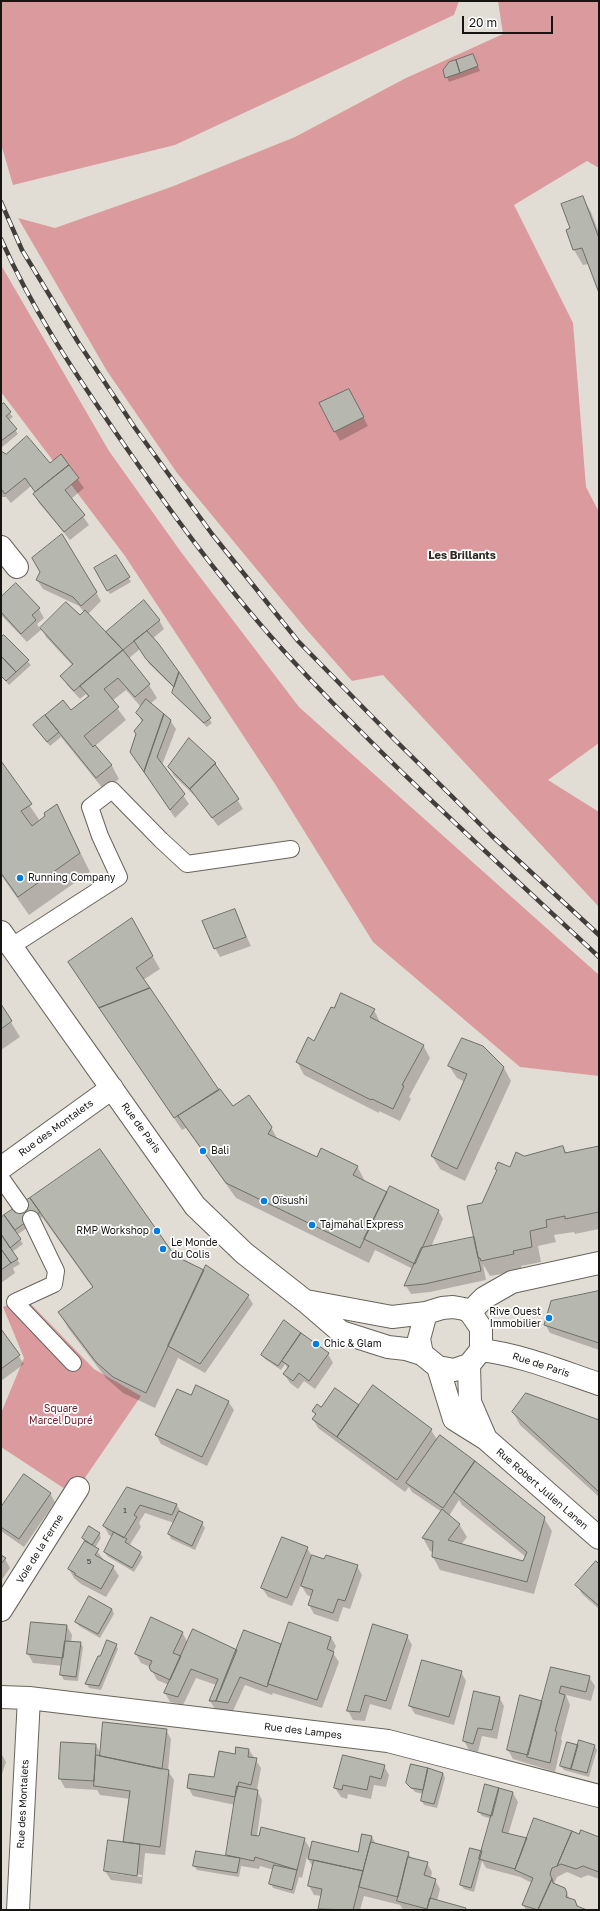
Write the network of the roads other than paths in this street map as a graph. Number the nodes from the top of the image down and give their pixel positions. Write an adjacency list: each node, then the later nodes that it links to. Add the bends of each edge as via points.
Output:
1 (1, 547): 2 (street)
2 (17, 567)
3 (291, 849): 4 (lane, via 187,864 112,790 90,807 119,877)
4 (6, 939): 5 (street, Rue de Paris)
5 (112, 1088): 6 (street, Rue des Montalets); 11 (street, Rue de Paris, via 195,1206 244,1253)
6 (1, 1168)
7 (1, 1178): 8 (lane)
8 (20, 1205)
9 (31, 1219): 16 (lane, via 56,1271 54,1284 15,1302)
10 (599, 1263): 12 (street, via 512,1282 484,1298)
11 (305, 1301): 13 (street, Rue de Paris, via 392,1317); 15 (street, Rue de Paris, via 341,1332 388,1347 406,1349)
12 (470, 1312): 13 (street, via 453,1307); 14 (street, via 481,1328)
13 (426, 1313): 15 (street, via 419,1339)
14 (475, 1357): 15 (street, via 454,1370); 17 (street, Rue de Paris, via 502,1352); 18 (street, Rue Robert Julien Lanen, via 470,1402)
15 (430, 1361): 18 (street, Rue Robert Julien Lanen, via 454,1419)
16 (73, 1363)
17 (599, 1384)
18 (486, 1439): 20 (street, Rue Robert Julien Lanen)
19 (78, 1488): 21 (street, Voie de la Ferme)
20 (599, 1538)
21 (1, 1610)
22 (1, 1698): 23 (street, Rue des Lampes)
23 (29, 1698): 24 (street, Rue des Lampes, via 388,1741); 25 (street, Rue des Montalets)
24 (599, 1796)
25 (18, 1910)

